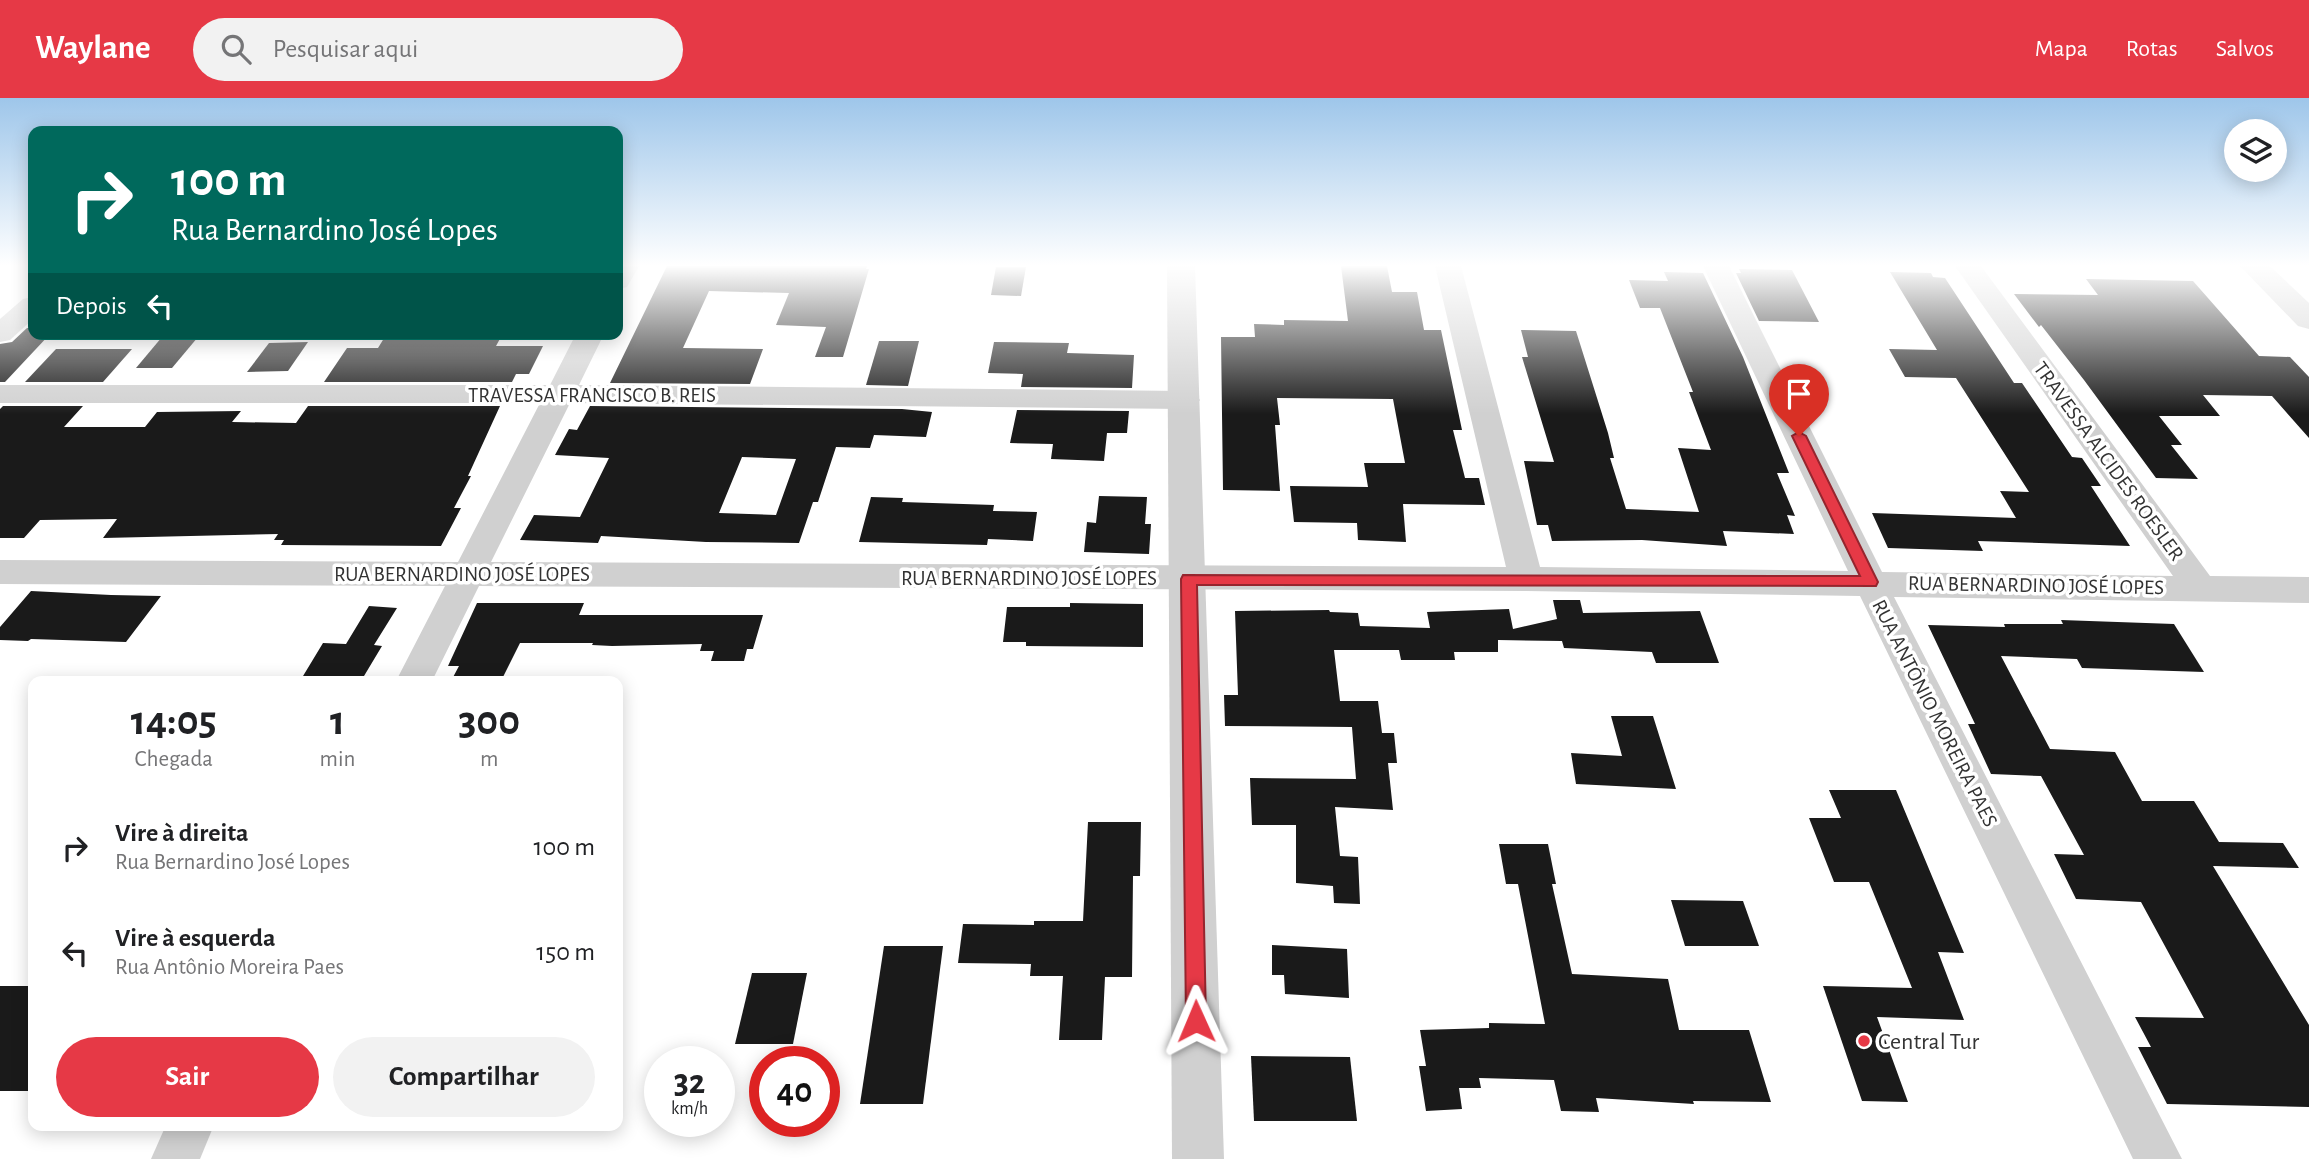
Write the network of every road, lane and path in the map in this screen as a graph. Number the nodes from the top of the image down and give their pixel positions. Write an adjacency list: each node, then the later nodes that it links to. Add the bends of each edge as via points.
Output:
1 (21, 316): 6 (street)
2 (1182, 316): 10 (street)
3 (1460, 316): 14 (street)
4 (1740, 316): 15 (street, RUA ANTÔNIO MOREIRA PAES)
5 (2004, 316): 16 (street, TRAVESSA ALCIDES ROESLER)
6 (0, 334)
7 (587, 340): 9 (street)
8 (0, 394): 9 (street, TRAVESSA FRANCISCO B. REIS)
9 (559, 394): 10 (street, TRAVESSA FRANCISCO B. REIS); 12 (street)
10 (1185, 400): 13 (street)
11 (0, 572): 12 (street, RUA BERNARDINO JOSÉ LOPES)
12 (468, 574): 13 (street, RUA BERNARDINO JOSÉ LOPES); 18 (street)
13 (1189, 579): 14 (street, RUA BERNARDINO JOSÉ LOPES); 21 (street)
14 (1525, 579): 15 (street, RUA BERNARDINO JOSÉ LOPES)
15 (1870, 582): 16 (street, RUA BERNARDINO JOSÉ LOPES); 22 (street, RUA ANTÔNIO MOREIRA PAES)
16 (2200, 588): 17 (street, RUA BERNARDINO JOSÉ LOPES)
17 (2309, 590)
18 (417, 676)
19 (188, 1131): 20 (street)
20 (174, 1159)
21 (1198, 1159)
22 (2158, 1159)

